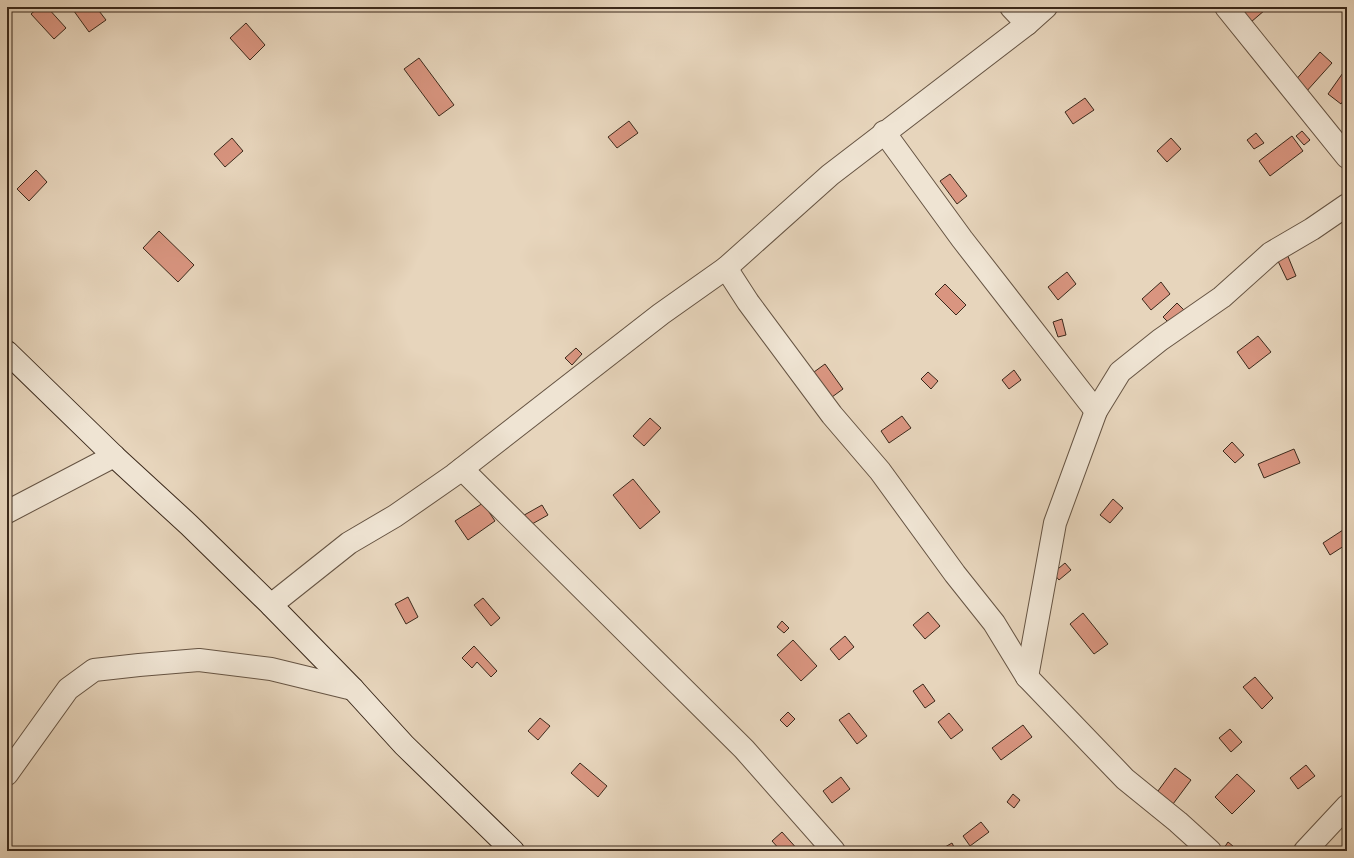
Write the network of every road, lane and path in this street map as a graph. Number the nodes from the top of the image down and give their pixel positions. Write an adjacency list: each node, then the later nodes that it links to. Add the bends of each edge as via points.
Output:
1 (1012, 7): 4 (street)
2 (1046, 7): 4 (street)
3 (1226, 7): 6 (street)
4 (1026, 24): 5 (street)
5 (884, 132): 8 (street, via 830,174); 10 (street, via 962,239)
6 (1347, 157)
7 (1347, 205): 10 (street, via 1271,253 1222,297 1160,340 1120,372)
8 (726, 268): 12 (street, via 661,314); 15 (street, via 748,302 832,415 880,471 994,623)
9 (7, 352): 11 (street)
10 (1096, 410): 15 (street, via 1055,523)
11 (114, 456): 13 (street); 14 (street, via 189,524)
12 (462, 469): 14 (street, via 395,516 350,543); 20 (street, via 744,749)
13 (7, 512)
14 (271, 605): 16 (street)
15 (1027, 677): 21 (street, via 1125,780)
16 (353, 690): 17 (street, via 271,669 199,660 94,670 68,689); 19 (street, via 404,745)
17 (7, 774)
18 (1347, 806): 22 (street)
19 (513, 851)
20 (834, 851)
21 (1210, 851)
22 (1305, 851)

